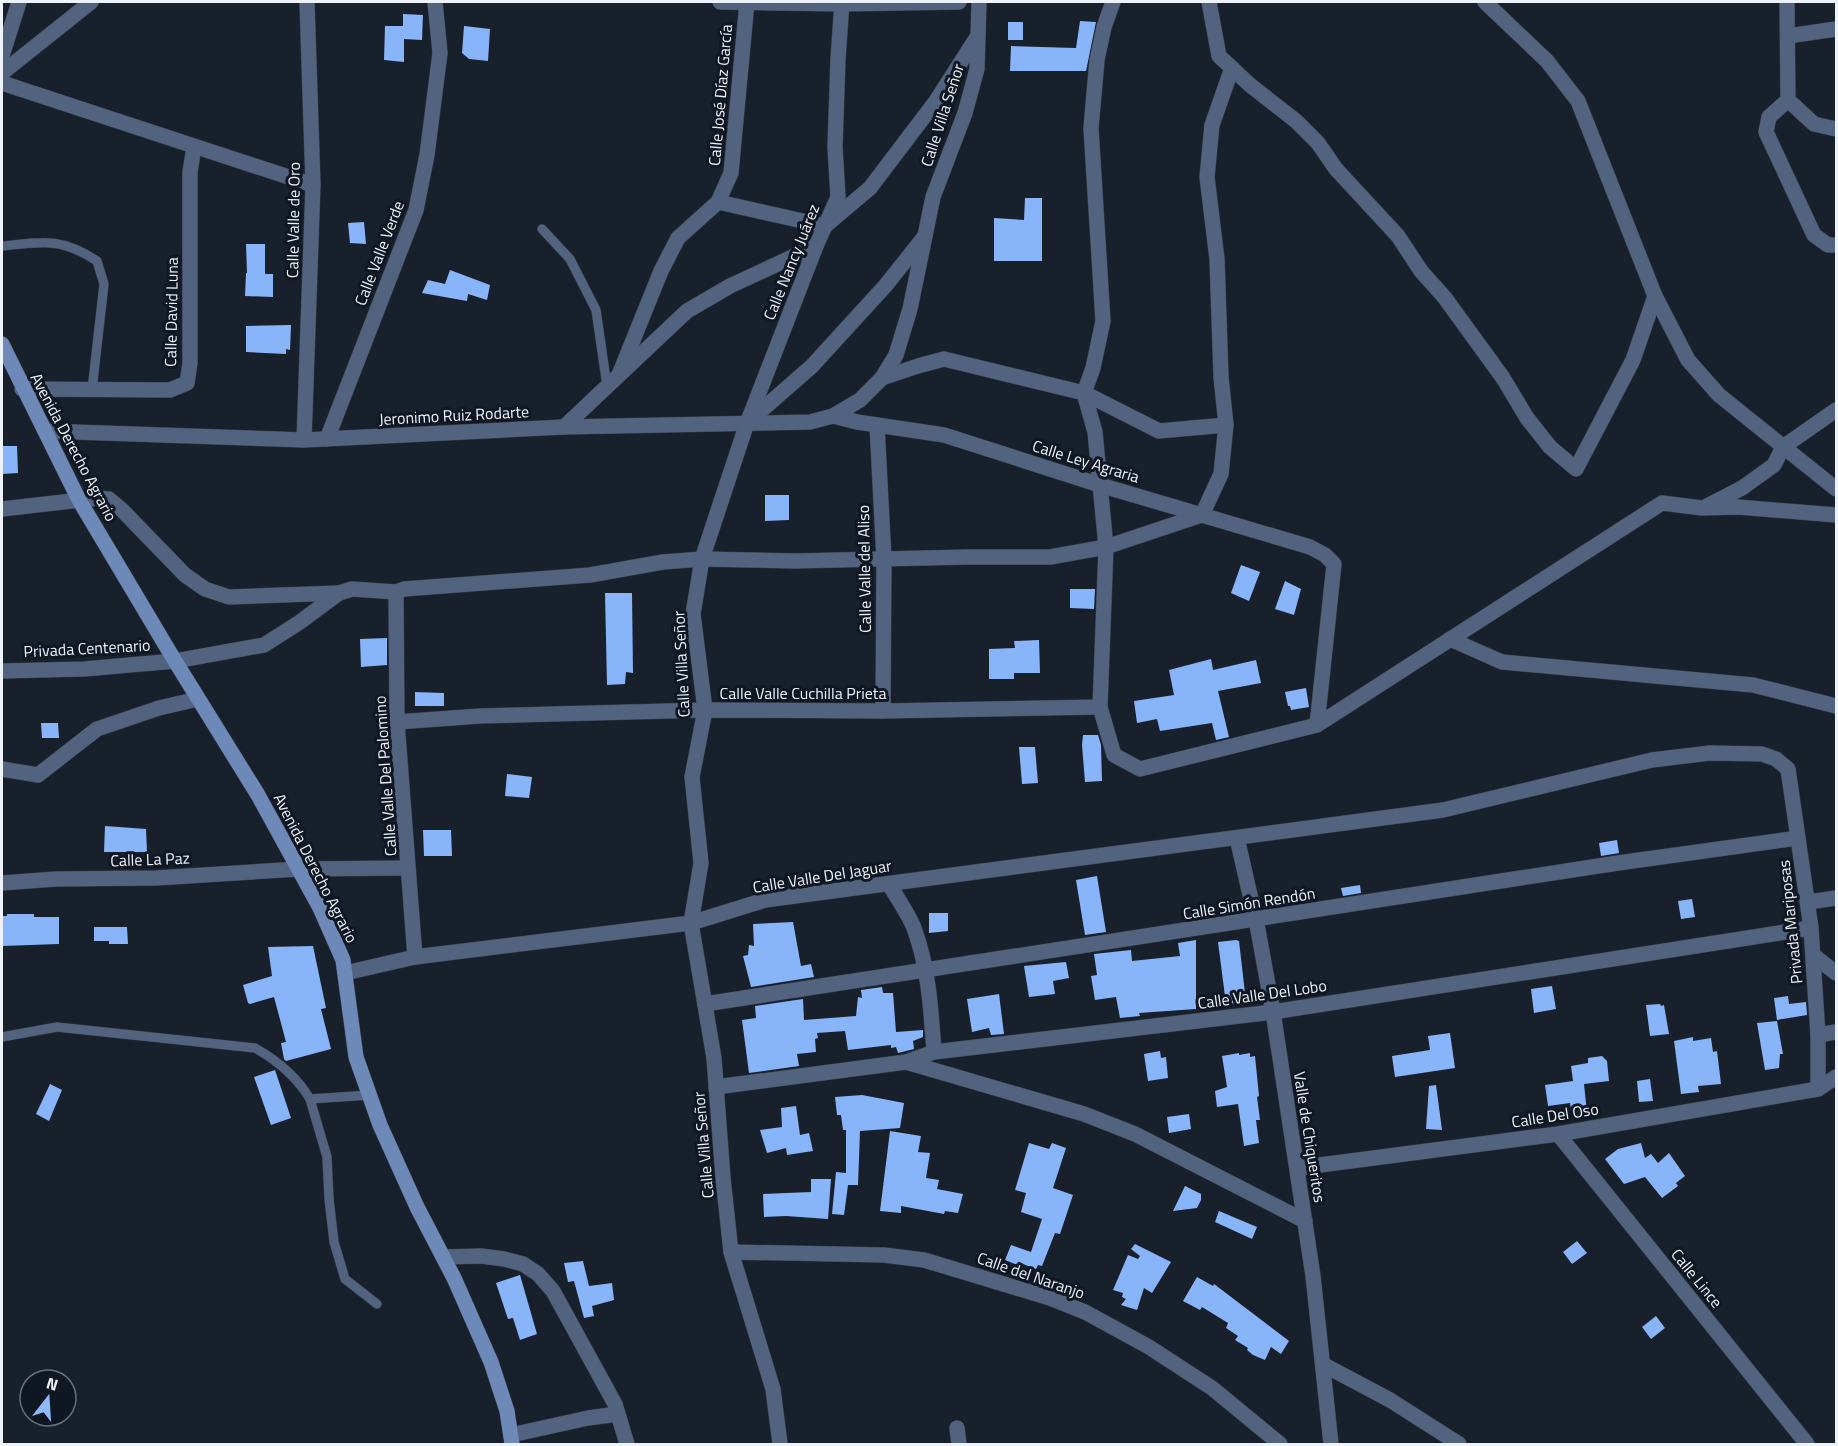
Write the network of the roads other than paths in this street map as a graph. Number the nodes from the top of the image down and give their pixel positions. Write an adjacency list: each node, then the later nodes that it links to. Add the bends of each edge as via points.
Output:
1 (19, 2): 19 (street)
2 (91, 2): 21 (street)
3 (307, 2): 26 (street, Calle Valle de Oro)
4 (435, 2): 50 (street, Calle Valle Verde, via 440,53 416,210)
5 (720, 2): 6 (street)
6 (747, 2): 15 (street); 27 (street, Calle José Díaz García, via 731,173)
7 (959, 2): 15 (street)
8 (979, 2): 17 (street, Calle Villa Señor)
9 (1113, 2): 41 (street, via 1097,60 1091,128 1103,321)
10 (1209, 2): 20 (street, via 1219,56)
11 (1474, 2): 12 (street)
12 (1485, 2): 13 (street); 34 (street, via 1547,61 1578,100)
13 (1496, 2)
14 (1787, 2): 18 (street)
15 (842, 3): 28 (street, Calle Nancy Juárez, via 835,147 838,197)
16 (1836, 29): 18 (street)
17 (979, 36): 28 (street, via 870,188); 30 (street, Calle Villa Señor, via 977,69 933,196)
18 (1788, 36): 23 (street)
19 (2, 56)
20 (1232, 68): 34 (street, via 1318,143 1336,169 1398,236 1503,378 1527,418 1550,447 1576,469 1633,360); 47 (street, via 1212,124 1207,177)
21 (2, 73)
22 (2, 83): 25 (street)
23 (1788, 99): 24 (street, via 1814,124); 31 (street, via 1769,117 1766,132 1814,235 1828,245)
24 (1836, 129)
25 (194, 147): 26 (street); 40 (street, Calle David Luna, via 190,172 187,383 170,390)
26 (314, 185): 51 (street, Calle Valle de Oro)
27 (718, 202): 28 (street); 36 (street, Calle José Díaz García, via 678,238)
28 (825, 226): 33 (street, Calle Nancy Juárez)
29 (542, 229): 38 (lane, via 570,259 596,310)
30 (925, 236): 37 (street, Calle Villa Señor, via 910,309 896,355); 45 (street, Calle Villa Señor, via 812,366)
31 (1836, 244)
32 (2, 246): 40 (lane, via 64,243 97,261 104,284)
33 (816, 246): 36 (street, via 729,286 687,311); 45 (street, Calle Nancy Juárez)
34 (1655, 296): 52 (street, via 1688,360 1719,395)
35 (2, 344): 39 (street, Avenida Derecho Agrario)
36 (619, 375): 38 (street)
37 (882, 378): 41 (street, via 944,359); 42 (street, Calle Villa Señor)
38 (607, 386): 48 (street)
39 (22, 389): 40 (street, Calle David Luna); 49 (street, Avenida Derecho Agrario)
40 (92, 390)
41 (1084, 393): 47 (street, via 1159,431); 53 (street, via 1095,432)
42 (860, 400): 44 (street, Jeronimo Ruiz Rodarte)
43 (1836, 410): 52 (street)
44 (833, 416): 45 (street, Jeronimo Ruiz Rodarte, via 810,422); 46 (street, Calle Ley Agraria)
45 (747, 423): 48 (street, Jeronimo Ruiz Rodarte); 61 (street, Calle Villa Señor)
46 (877, 425): 53 (street, Calle Ley Agraria, via 944,435); 62 (street, Calle Valle del Aliso)
47 (1226, 425): 58 (street, via 1221,474)
48 (564, 427): 50 (street, Jeronimo Ruiz Rodarte)
49 (45, 431): 51 (street, Jeronimo Ruiz Rodarte); 55 (street, Avenida Derecho Agrario)
50 (327, 439): 51 (street, Jeronimo Ruiz Rodarte)
51 (304, 440)
52 (1783, 447): 54 (street); 56 (street, via 1774,465 1742,488)
53 (1100, 485): 58 (street, Calle Ley Agraria); 60 (street)
54 (1836, 489)
55 (79, 500): 57 (street); 64 (street, via 109,499 184,575 205,589 229,597); 66 (street, Avenida Derecho Agrario)
56 (1702, 508): 59 (street); 65 (street, via 1662,503)
57 (2, 509)
58 (1202, 515): 60 (street); 74 (street, Calle Ley Agraria, via 1310,547 1334,564)
59 (1836, 515)
60 (1106, 547): 62 (street, via 1050,557); 70 (street)
61 (702, 559): 62 (street); 63 (street, via 590,575); 71 (street, Calle Villa Señor, via 693,614)
62 (884, 559): 72 (street, Calle Valle del Aliso)
63 (396, 592): 64 (street, via 352,589); 73 (street, Calle Valle Del Palomino)
64 (339, 593): 66 (street, Privada Centenario, via 264,645)
65 (1450, 639): 69 (street, via 1502,662 1753,685); 74 (street)
66 (174, 661): 67 (street, Privada Centenario); 68 (street, Avenida Derecho Agrario)
67 (2, 671)
68 (198, 699): 75 (street, via 97,729 38,775); 79 (street, Avenida Derecho Agrario)
69 (1836, 706)
70 (1100, 707): 72 (street, Calle Valle Cuchilla Prieta); 74 (street, via 1114,755 1140,769)
71 (705, 710): 72 (street, Calle Valle Cuchilla Prieta); 73 (street, Calle Valle Cuchilla Prieta); 85 (street, Calle Villa Señor, via 692,777 701,862)
72 (883, 711)
73 (398, 722): 78 (street, Calle Valle Del Palomino)
74 (1317, 724)
75 (2, 769)
76 (1237, 838): 77 (street, Privada Mariposas, via 1443,810 1652,760 1710,753 1762,754 1788,769); 81 (street, Calle Valle Del Jaguar); 84 (street, Valle de Chiqueritos)
77 (1798, 838): 83 (street, Privada Mariposas); 84 (street, Calle Simón Rendón)
78 (408, 868): 79 (street, Calle La Paz); 88 (street, Calle Valle Del Palomino)
79 (299, 869): 80 (street, Calle La Paz); 90 (street, Avenida Derecho Agrario, via 343,960)
80 (2, 883)
81 (889, 884): 85 (street, Calle Valle Del Jaguar, via 765,900); 89 (street, via 914,926)
82 (1836, 898): 83 (street)
83 (1808, 902): 86 (street, Privada Mariposas)
84 (1256, 920): 89 (street, Calle Simón Rendón); 93 (street, Valle de Chiqueritos)
85 (691, 923): 88 (street, Calle Valle Del Jaguar); 92 (street, Calle Villa Señor)
86 (1811, 928): 87 (street, Privada Mariposas); 93 (street, Calle Valle Del Lobo)
87 (1813, 955): 91 (street); 95 (street, Privada Mariposas)
88 (415, 957): 90 (street, Calle Valle Del Jaguar)
89 (926, 970): 92 (street, Calle Simón Rendón); 97 (street)
90 (345, 973): 102 (street, Avenida Derecho Agrario, via 356,1057)
91 (1836, 973)
92 (705, 1004): 100 (street, Calle Villa Señor)
93 (1273, 1012): 97 (street, Calle Valle Del Lobo); 105 (street, Valle de Chiqueritos)
94 (1836, 1032): 95 (street)
95 (1818, 1035): 101 (street, Privada Mariposas)
96 (2, 1037): 103 (lane, via 57,1027 255,1048 276,1060)
97 (934, 1052): 98 (street, Calle Valle Del Lobo)
98 (906, 1062): 100 (street, Calle Valle Del Lobo); 106 (street, via 1084,1114 1135,1134)
99 (1836, 1077): 101 (street)
100 (716, 1087): 107 (street, Calle Villa Señor)
101 (1818, 1089): 104 (street, Calle Del Oso)
102 (370, 1095): 103 (lane); 108 (street, Avenida Derecho Agrario, via 380,1125)
103 (310, 1099): 109 (lane, via 327,1157 334,1242 345,1279)
104 (1558, 1134): 105 (street, Calle Del Oso); 120 (street, Calle Lince)
105 (1296, 1168): 106 (street, Valle de Chiqueritos)
106 (1305, 1221): 110 (street, Valle de Chiqueritos)
107 (731, 1252): 115 (street, Calle Villa Señor, via 772,1389); 117 (street, Calle del Naranjo, via 862,1254 924,1260 1050,1298 1085,1312 1158,1353 1212,1388)
108 (443, 1257): 111 (street, via 504,1259 523,1264 538,1274 553,1291); 113 (street, Avenida Derecho Agrario, via 491,1362)
109 (377, 1305)
110 (1324, 1365): 118 (street, Valle de Chiqueritos); 119 (street, via 1390,1400)
111 (618, 1414): 113 (street, via 588,1418); 114 (street)
112 (957, 1428): 116 (street)
113 (512, 1440)
114 (627, 1444)
115 (780, 1444)
116 (959, 1444)
117 (1280, 1444)
118 (1331, 1444)
119 (1459, 1444)
120 (1807, 1444)

